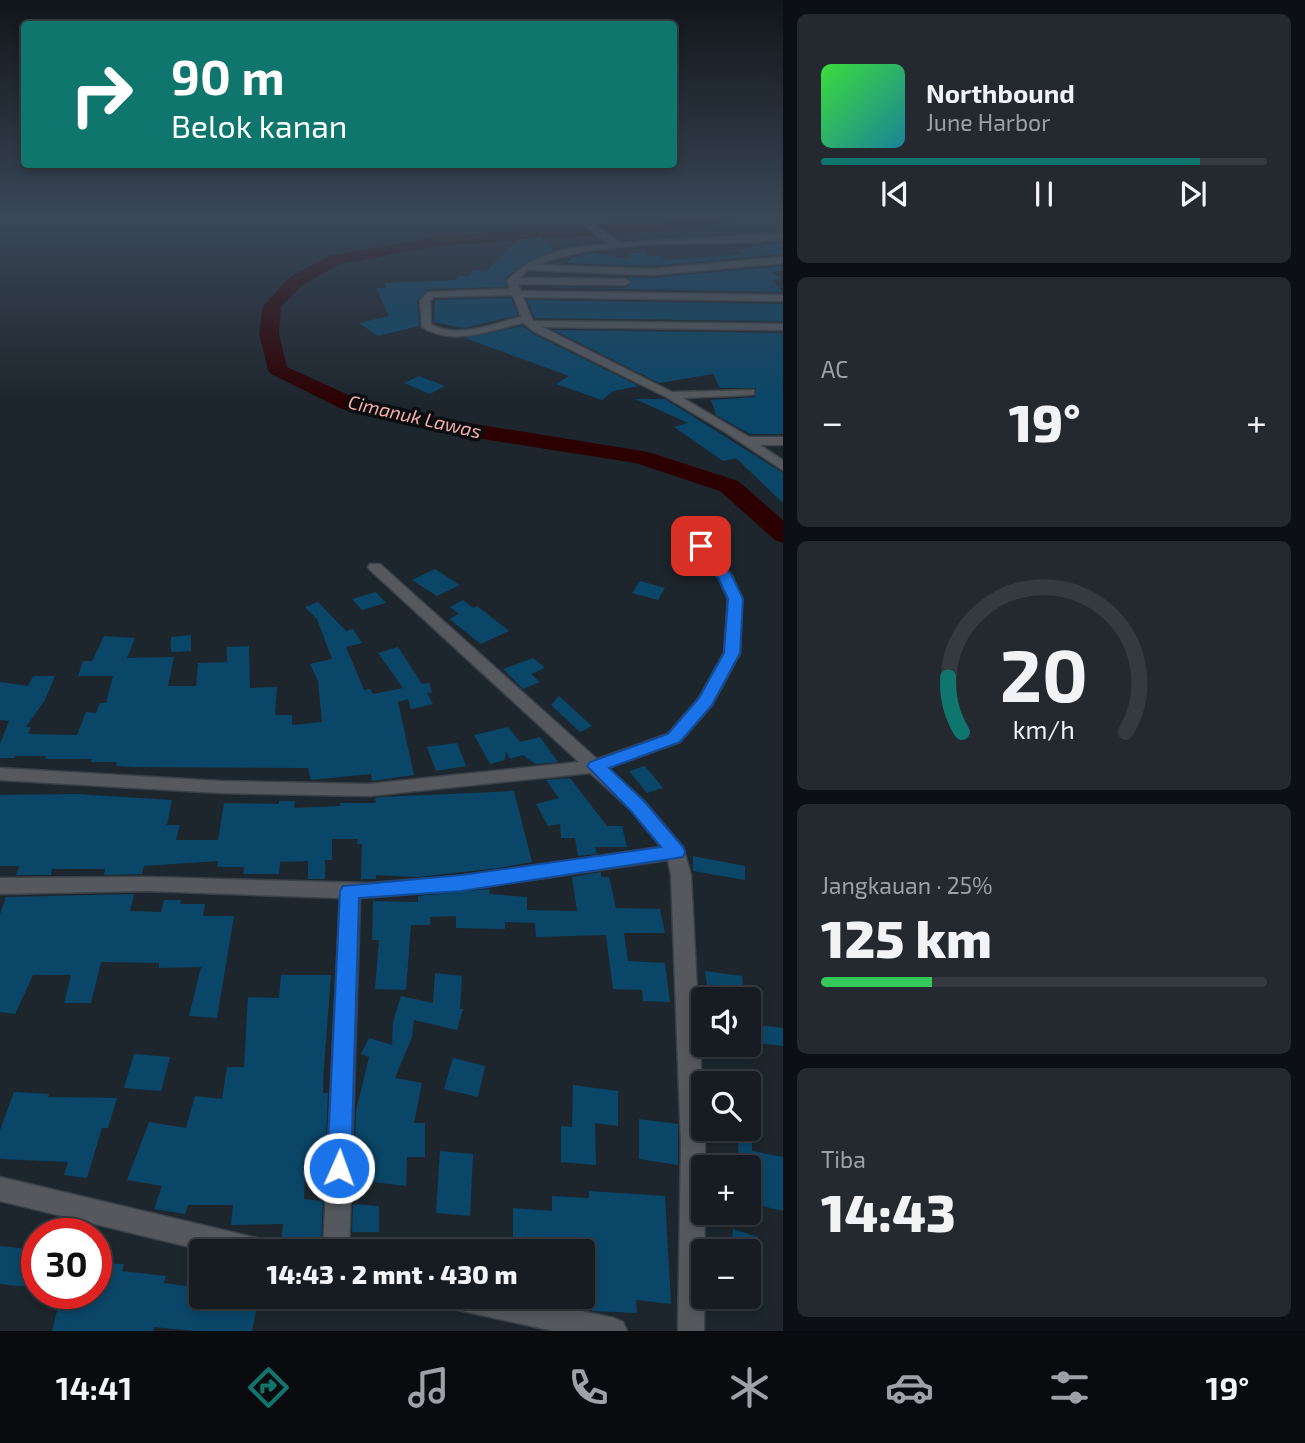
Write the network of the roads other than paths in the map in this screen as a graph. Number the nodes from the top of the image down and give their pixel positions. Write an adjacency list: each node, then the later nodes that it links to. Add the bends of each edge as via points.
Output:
1 (519, 279): 3 (street)
2 (654, 283): 3 (street)
3 (515, 289): 4 (street); 5 (street); 5 (street, via 431,294 425,301 426,325 450,335)
4 (783, 298)
5 (528, 321): 6 (street); 8 (street)
6 (783, 327)
7 (750, 392): 8 (street)
8 (670, 395): 10 (street)
9 (783, 440): 10 (street)
10 (747, 441): 11 (street)
11 (783, 467)
12 (701, 546): 14 (street, via 725,576 735,599 732,653 706,701 674,738)
13 (375, 568): 14 (street)
14 (596, 766): 15 (street, via 369,790); 16 (street, via 653,822)
15 (0, 774)
16 (676, 852): 18 (street, via 461,883); 24 (street, via 681,875 693,1144)
17 (0, 886): 18 (street, via 125,884)
18 (350, 891): 21 (street)
19 (0, 1189): 20 (street)
20 (207, 1239)
21 (336, 1239)
22 (513, 1309): 23 (street)
23 (614, 1331)
24 (691, 1331)

